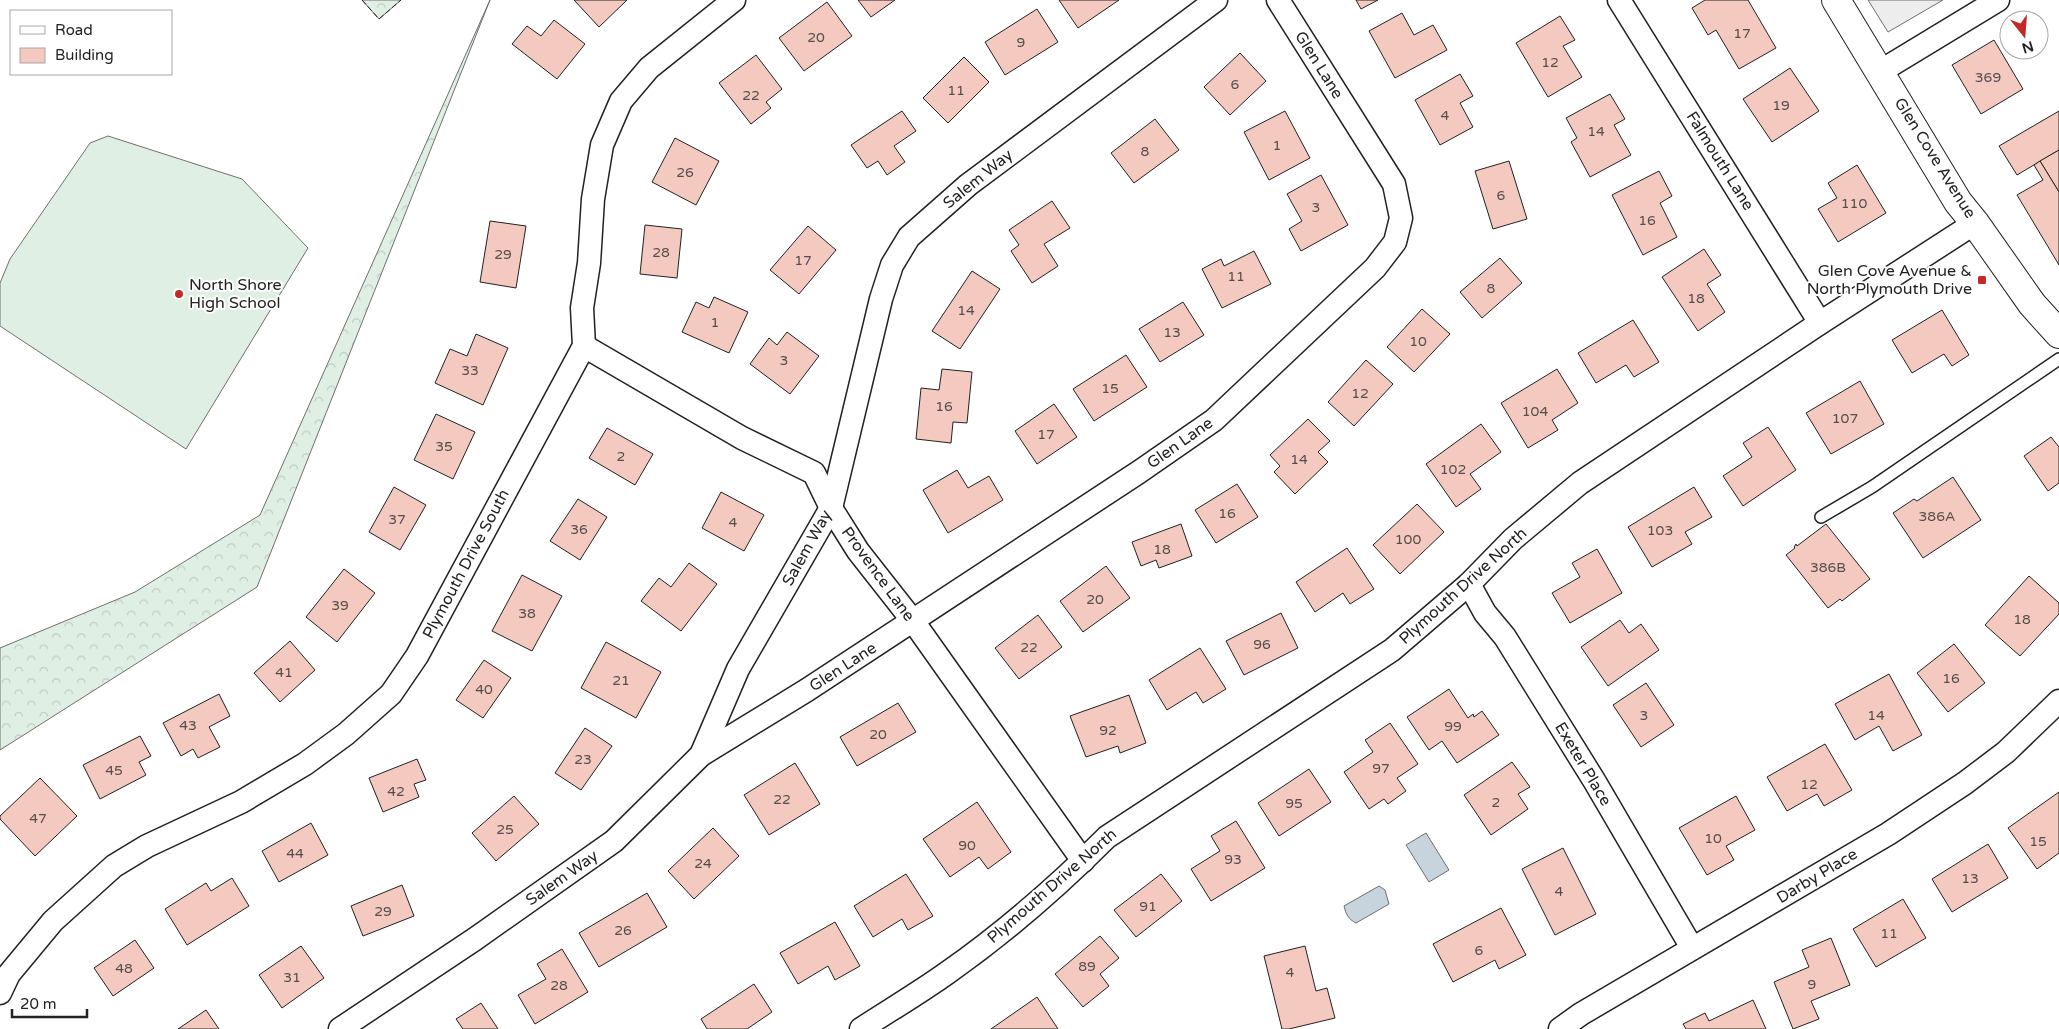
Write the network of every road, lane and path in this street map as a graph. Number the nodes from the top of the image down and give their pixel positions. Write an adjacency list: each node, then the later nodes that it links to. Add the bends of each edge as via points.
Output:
1 (734, 0): 11 (street, via 649,68 621,101 602,145 593,199 582,308)
2 (1216, 0): 13 (street, Salem Way, via 968,185 909,237 892,265 881,299)
3 (1278, 0): 16 (street, Glen Lane, via 1394,184 1401,218 1395,242 1376,268 1214,420)
4 (1620, 0): 9 (street, Falmouth Lane)
5 (1836, 0): 7 (main road, Glen Cove Avenue)
6 (1998, 0): 7 (street)
7 (1880, 70): 8 (main road, Glen Cove Avenue, via 1958,202)
8 (1975, 223): 9 (street, Plymouth Drive North); 10 (main road, Glen Cove Avenue, via 2032,304)
9 (1820, 323): 15 (street, Plymouth Drive North, via 1580,483 1513,539)
10 (2059, 334)
11 (584, 346): 13 (street, Provence Lane, via 742,438 814,473); 21 (street, Plymouth Drive South, via 417,656 391,694 346,734 305,764 240,802 146,846 114,866 54,921 8,974)
12 (2059, 359): 14 (lane, via 1872,488)
13 (831, 508): 16 (street, Provence Lane, via 858,551); 18 (street, Salem Way, via 738,669)
14 (1822, 517)
15 (1469, 584): 19 (street, Plymouth Drive North, via 1392,650 1106,837); 20 (street, Exeter Place, via 1595,782)
16 (912, 621): 18 (street, Glen Lane); 19 (street, Provence Lane)
17 (2059, 701): 20 (street, Darby Place, via 2006,752 1965,783 1888,834)
18 (701, 754): 22 (street, Salem Way, via 614,841)
19 (1082, 861): 23 (street, Plymouth Drive North, via 948,973)
20 (1692, 948): 24 (street, Darby Place)
21 (0, 992)
22 (340, 1029)
23 (861, 1029)
24 (1560, 1029)

